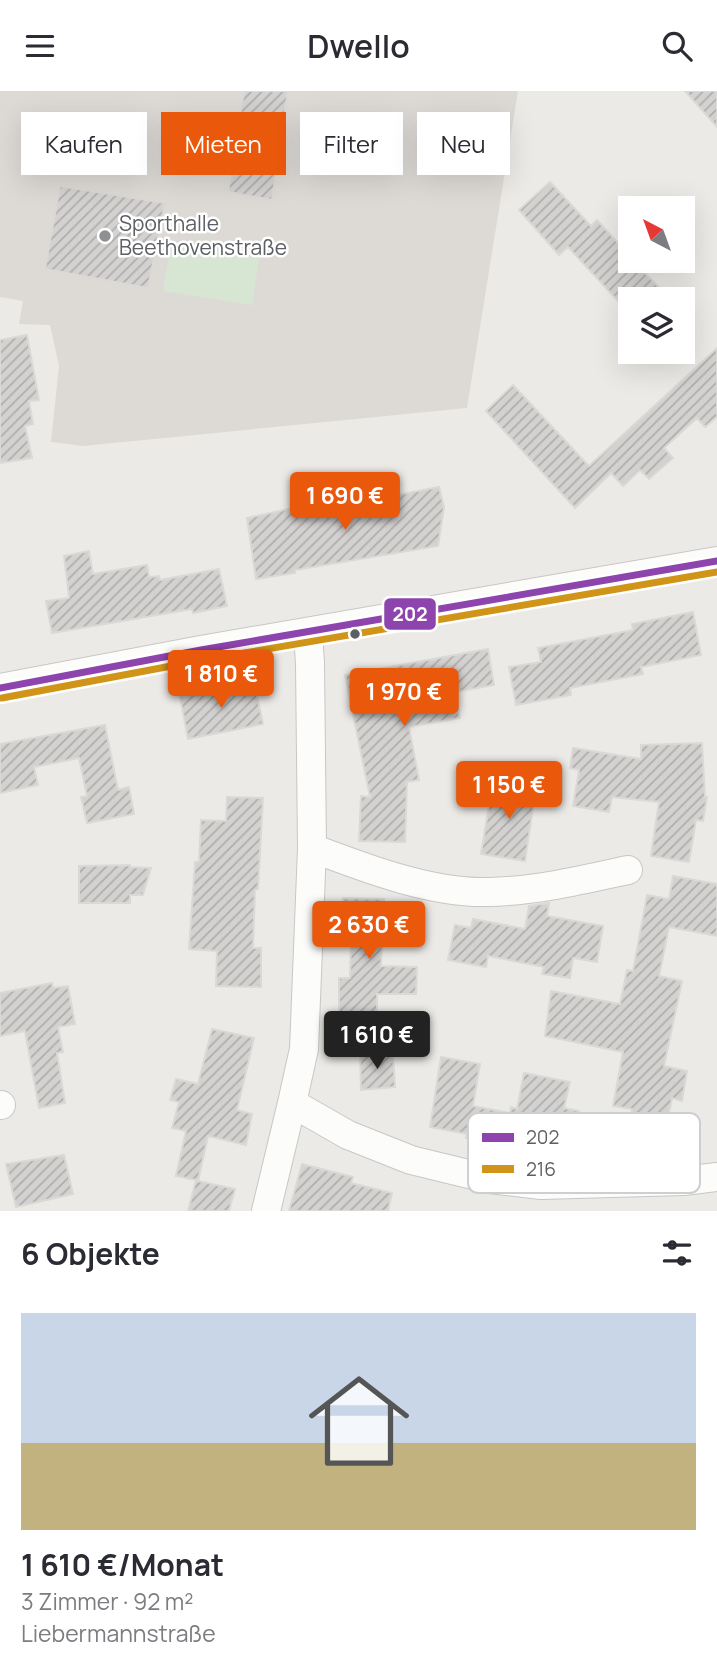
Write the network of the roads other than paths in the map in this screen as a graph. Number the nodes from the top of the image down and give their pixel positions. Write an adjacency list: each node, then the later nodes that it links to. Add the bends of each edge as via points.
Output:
1 (717, 561): 2 (street)
2 (307, 633): 3 (street); 4 (street)
3 (0, 688)
4 (312, 848): 5 (street, via 399,877 465,891 557,886); 6 (street, via 304,1049)
5 (628, 870)
6 (292, 1103): 7 (street, via 348,1135 411,1160); 8 (street)
7 (468, 1174)
8 (266, 1211)

